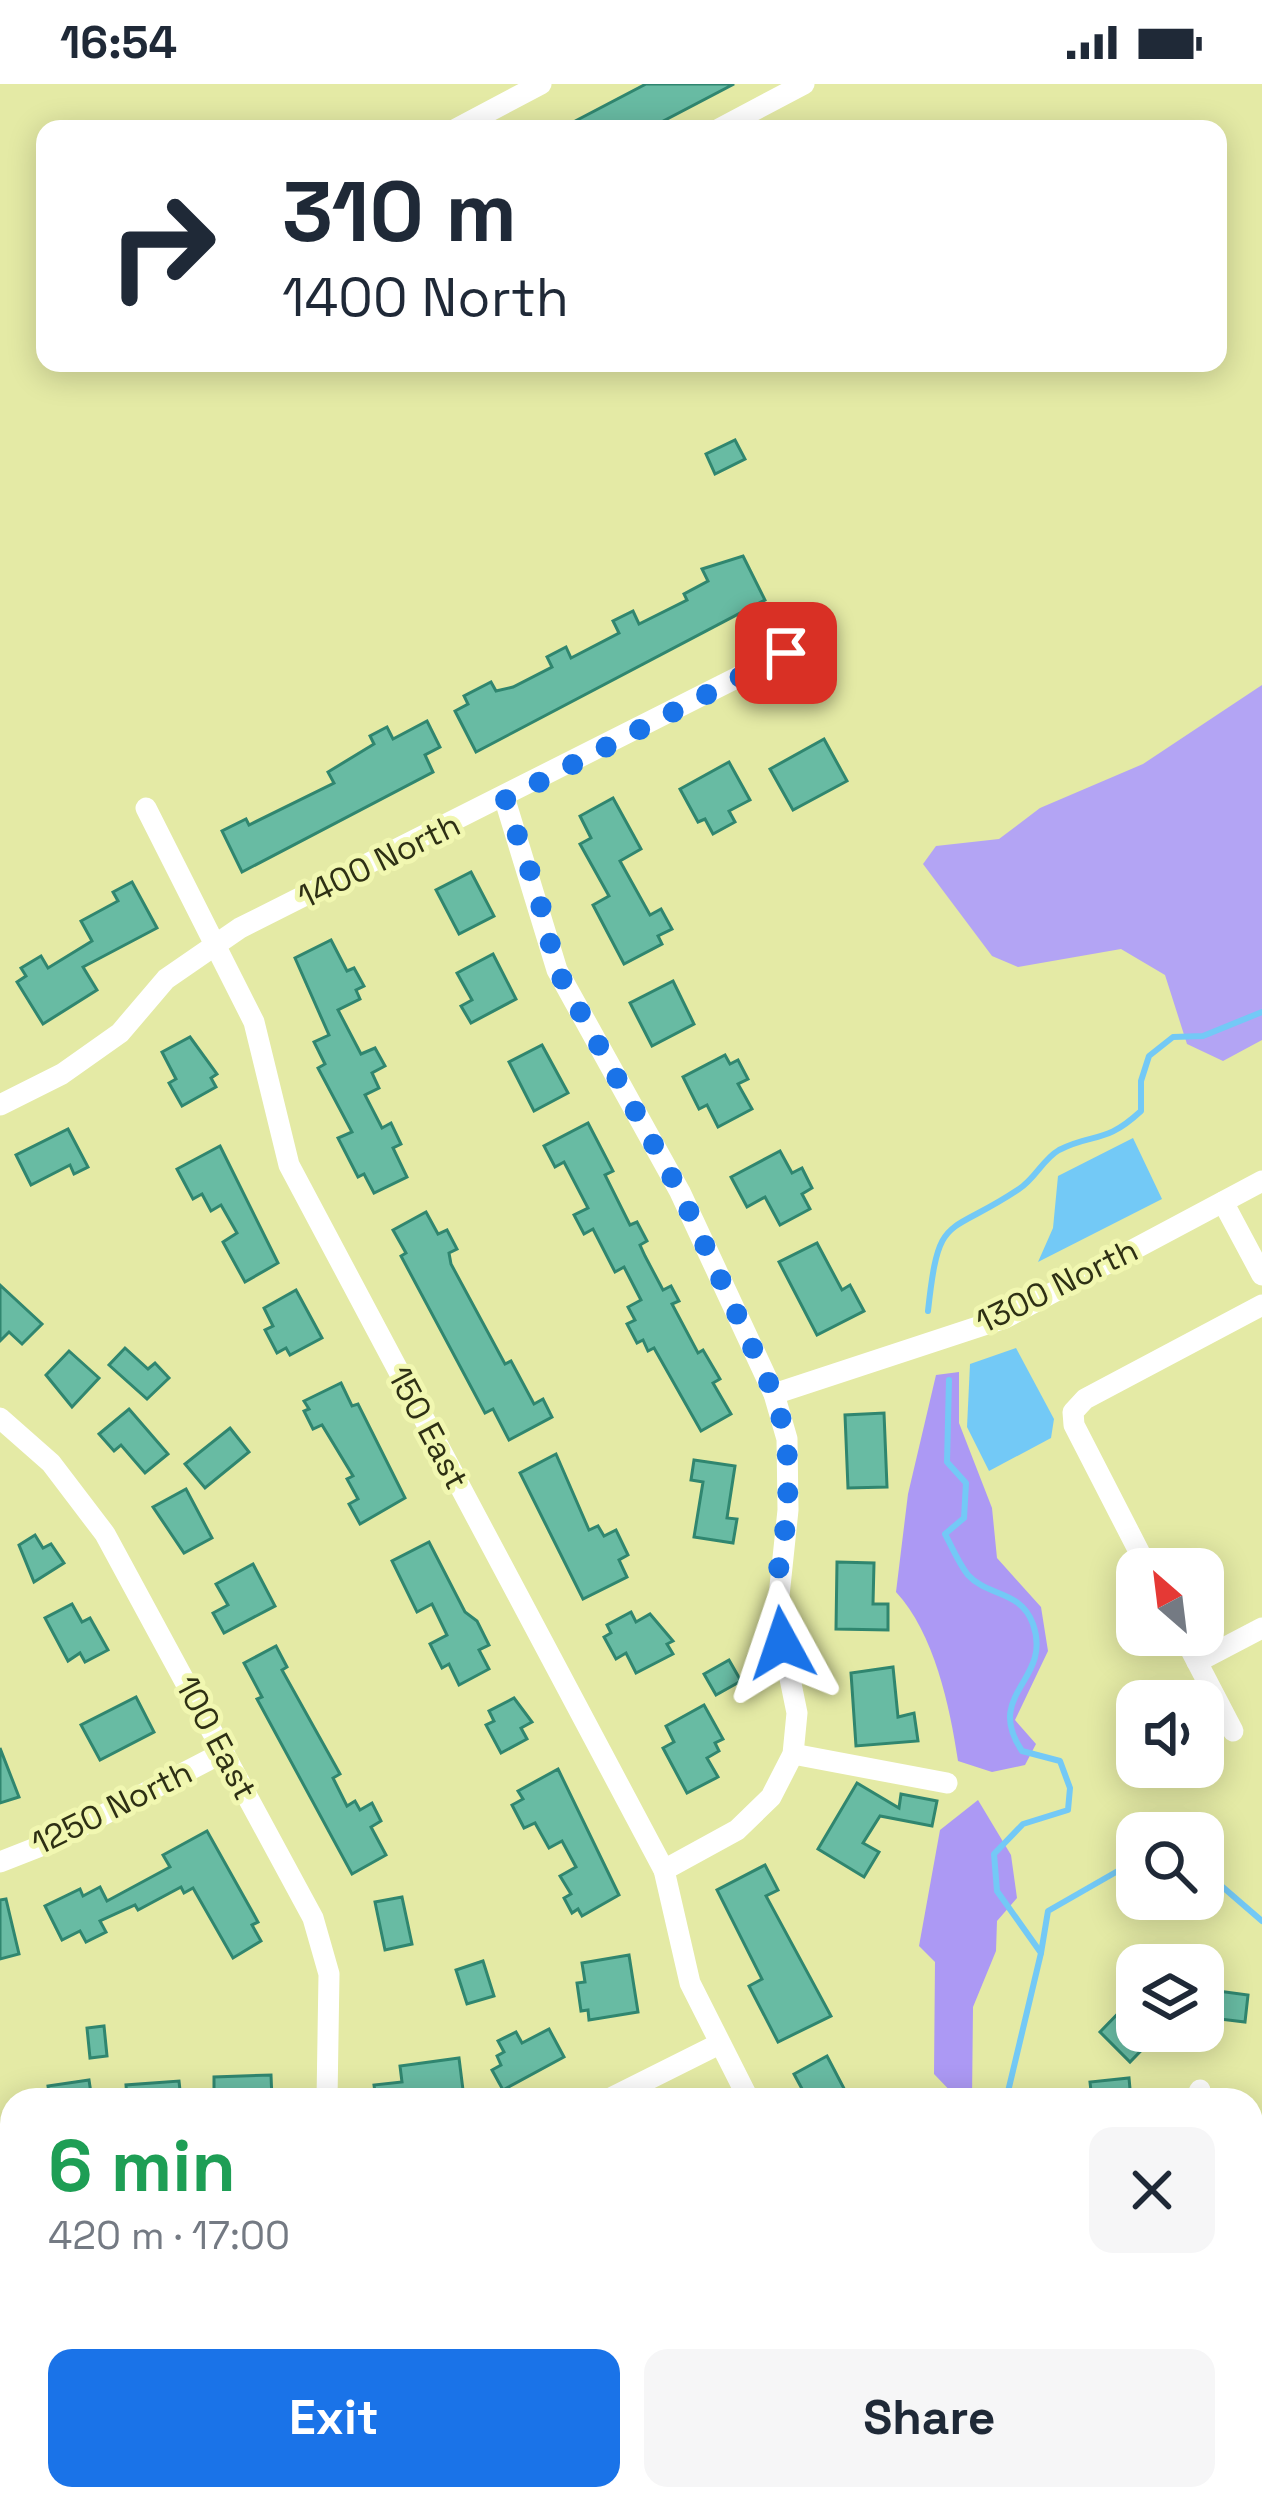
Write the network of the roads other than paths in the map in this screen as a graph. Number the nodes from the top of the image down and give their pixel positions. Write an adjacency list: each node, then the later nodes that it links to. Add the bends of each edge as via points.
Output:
1 (541, 84): 3 (street)
2 (804, 84): 4 (street)
3 (473, 120)
4 (736, 120)
5 (786, 653): 6 (street, 1400 North)
6 (505, 800): 8 (street, 1400 North); 14 (street, via 557,970 680,1192)
7 (146, 808): 8 (street, 150 East)
8 (218, 943): 9 (street, 1400 North, via 166,979 120,1033); 25 (street, 150 East, via 254,1022 289,1165)
9 (0, 1105)
10 (1262, 1181): 11 (street, 1300 North)
11 (1222, 1202): 12 (street); 14 (street, 1300 North, via 1005,1318)
12 (1262, 1275)
13 (1262, 1305): 16 (street, via 1073,1412)
14 (774, 1394): 22 (street, via 787,1439 777,1615 797,1713)
15 (0, 1418): 21 (street, 100 East, via 50,1463 105,1534)
16 (1137, 1548)
17 (1262, 1628): 19 (street)
18 (1194, 1656): 19 (street)
19 (1197, 1662): 20 (street)
20 (1233, 1731)
21 (224, 1752): 24 (street, 1250 North); 27 (street, 100 East, via 313,1918 328,1974)
22 (793, 1754): 23 (street); 25 (street, via 771,1797 737,1830)
23 (946, 1783)
24 (0, 1862)
25 (664, 1870): 26 (street, 150 East, via 690,1983)
26 (719, 2044): 28 (street); 29 (street, 150 East)
27 (327, 2088)
28 (631, 2088)
29 (742, 2088)

